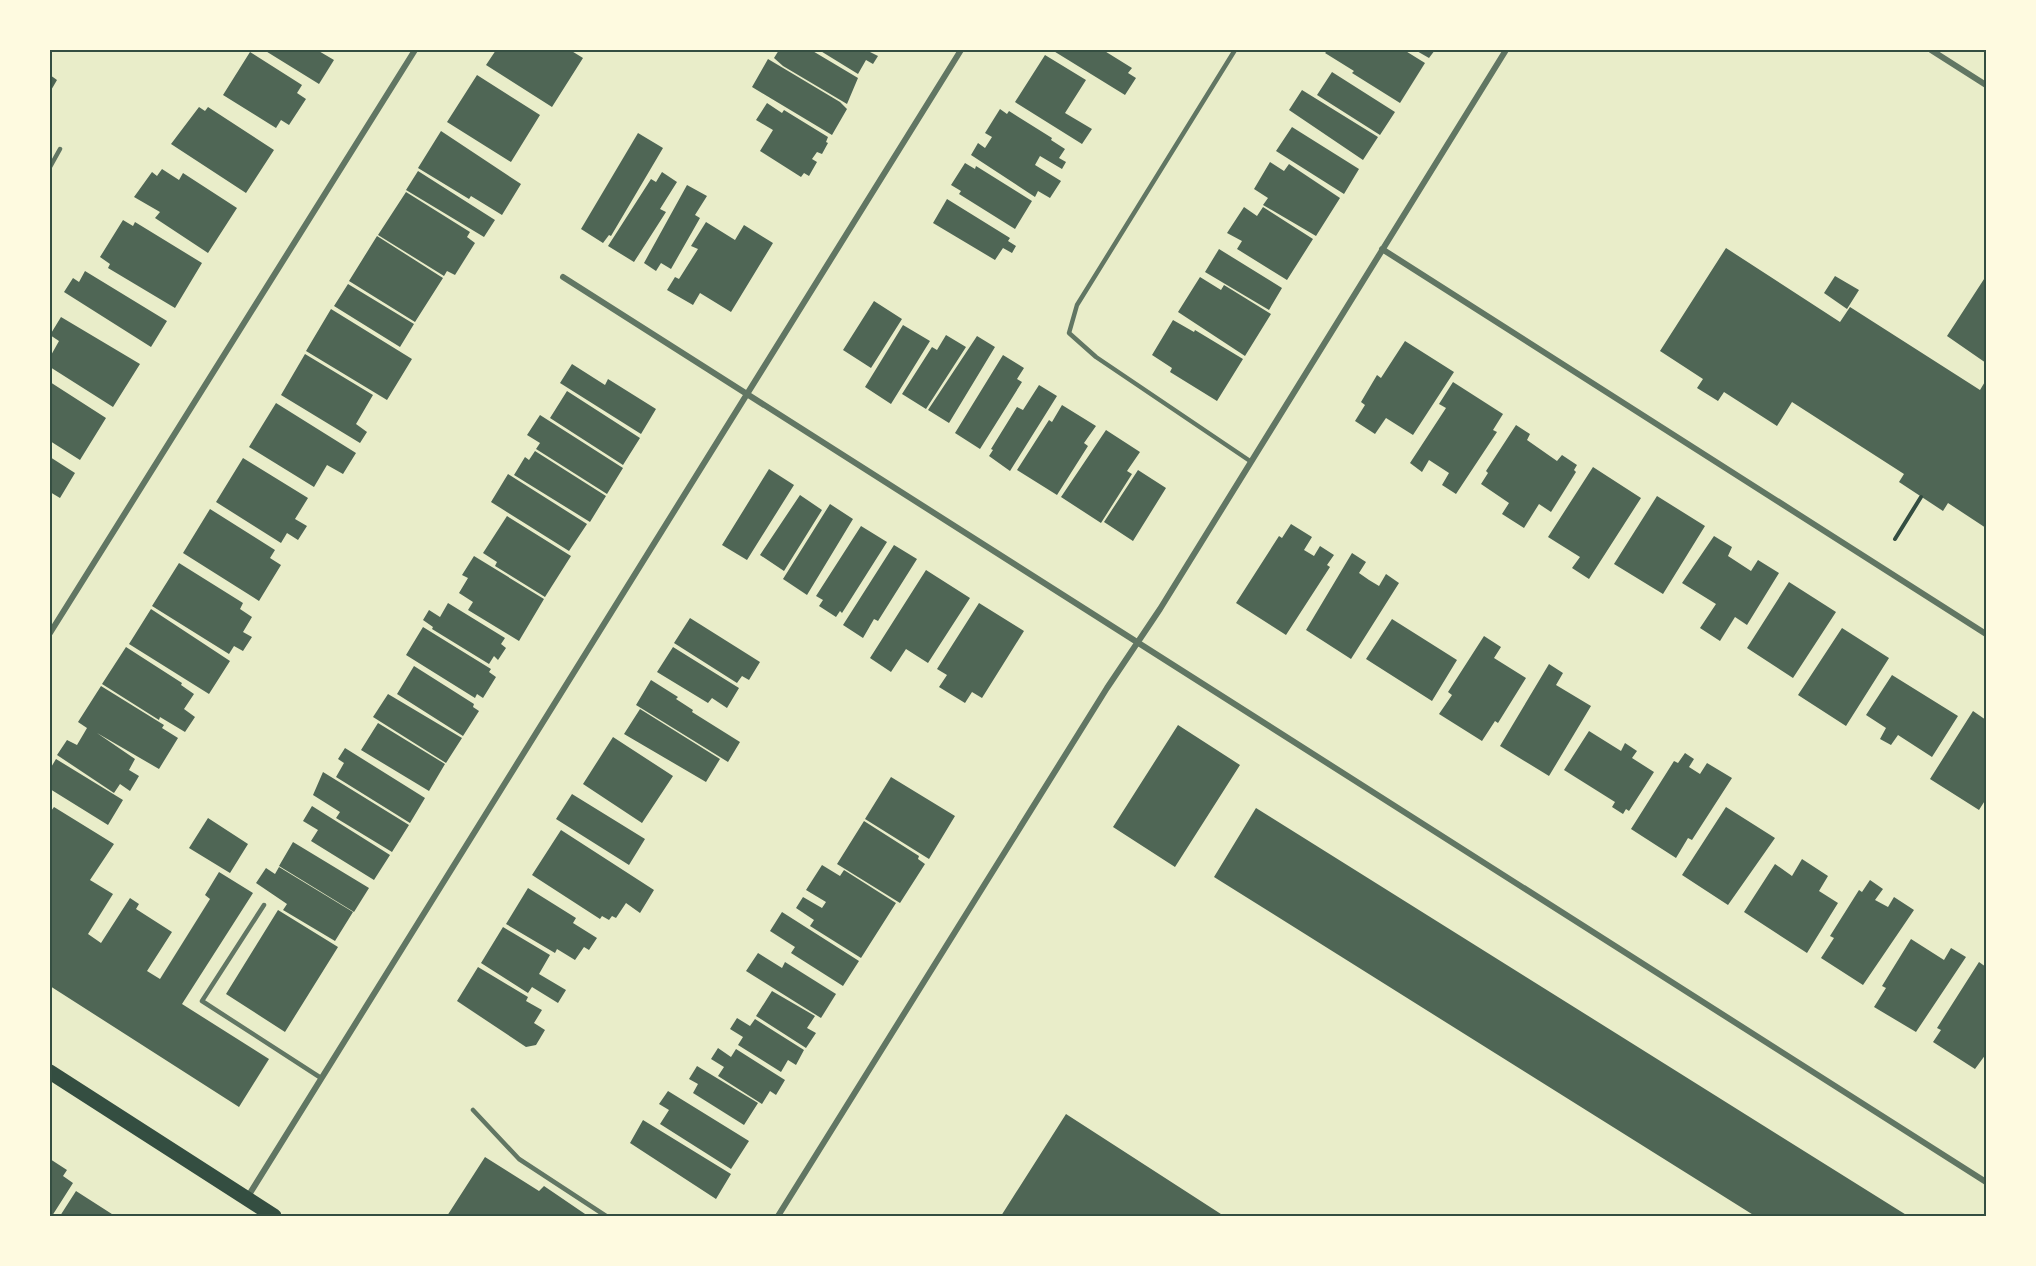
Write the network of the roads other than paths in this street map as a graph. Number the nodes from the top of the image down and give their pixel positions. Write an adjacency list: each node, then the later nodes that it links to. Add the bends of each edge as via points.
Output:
1 (415, 50): 13 (street)
2 (961, 50): 11 (street)
3 (1235, 50): 12 (lane, via 1077,304 1069,333 1096,357)
4 (1506, 50): 9 (street)
5 (1931, 50): 6 (street)
6 (1986, 85)
7 (60, 149): 8 (lane)
8 (50, 167)
9 (1382, 249): 12 (street); 14 (street)
10 (563, 277): 11 (street)
11 (746, 395): 15 (street); 18 (street)
12 (1250, 461): 15 (street)
13 (50, 633)
14 (1986, 634)
15 (1137, 645): 20 (street); 24 (street)
16 (264, 905): 18 (lane, via 202,1001)
17 (50, 1072): 21 (main road)
18 (321, 1078): 21 (street)
19 (473, 1110): 23 (lane, via 519,1160)
20 (1986, 1182)
21 (246, 1199): 22 (main road)
22 (274, 1216)
23 (606, 1216)
24 (778, 1216)

